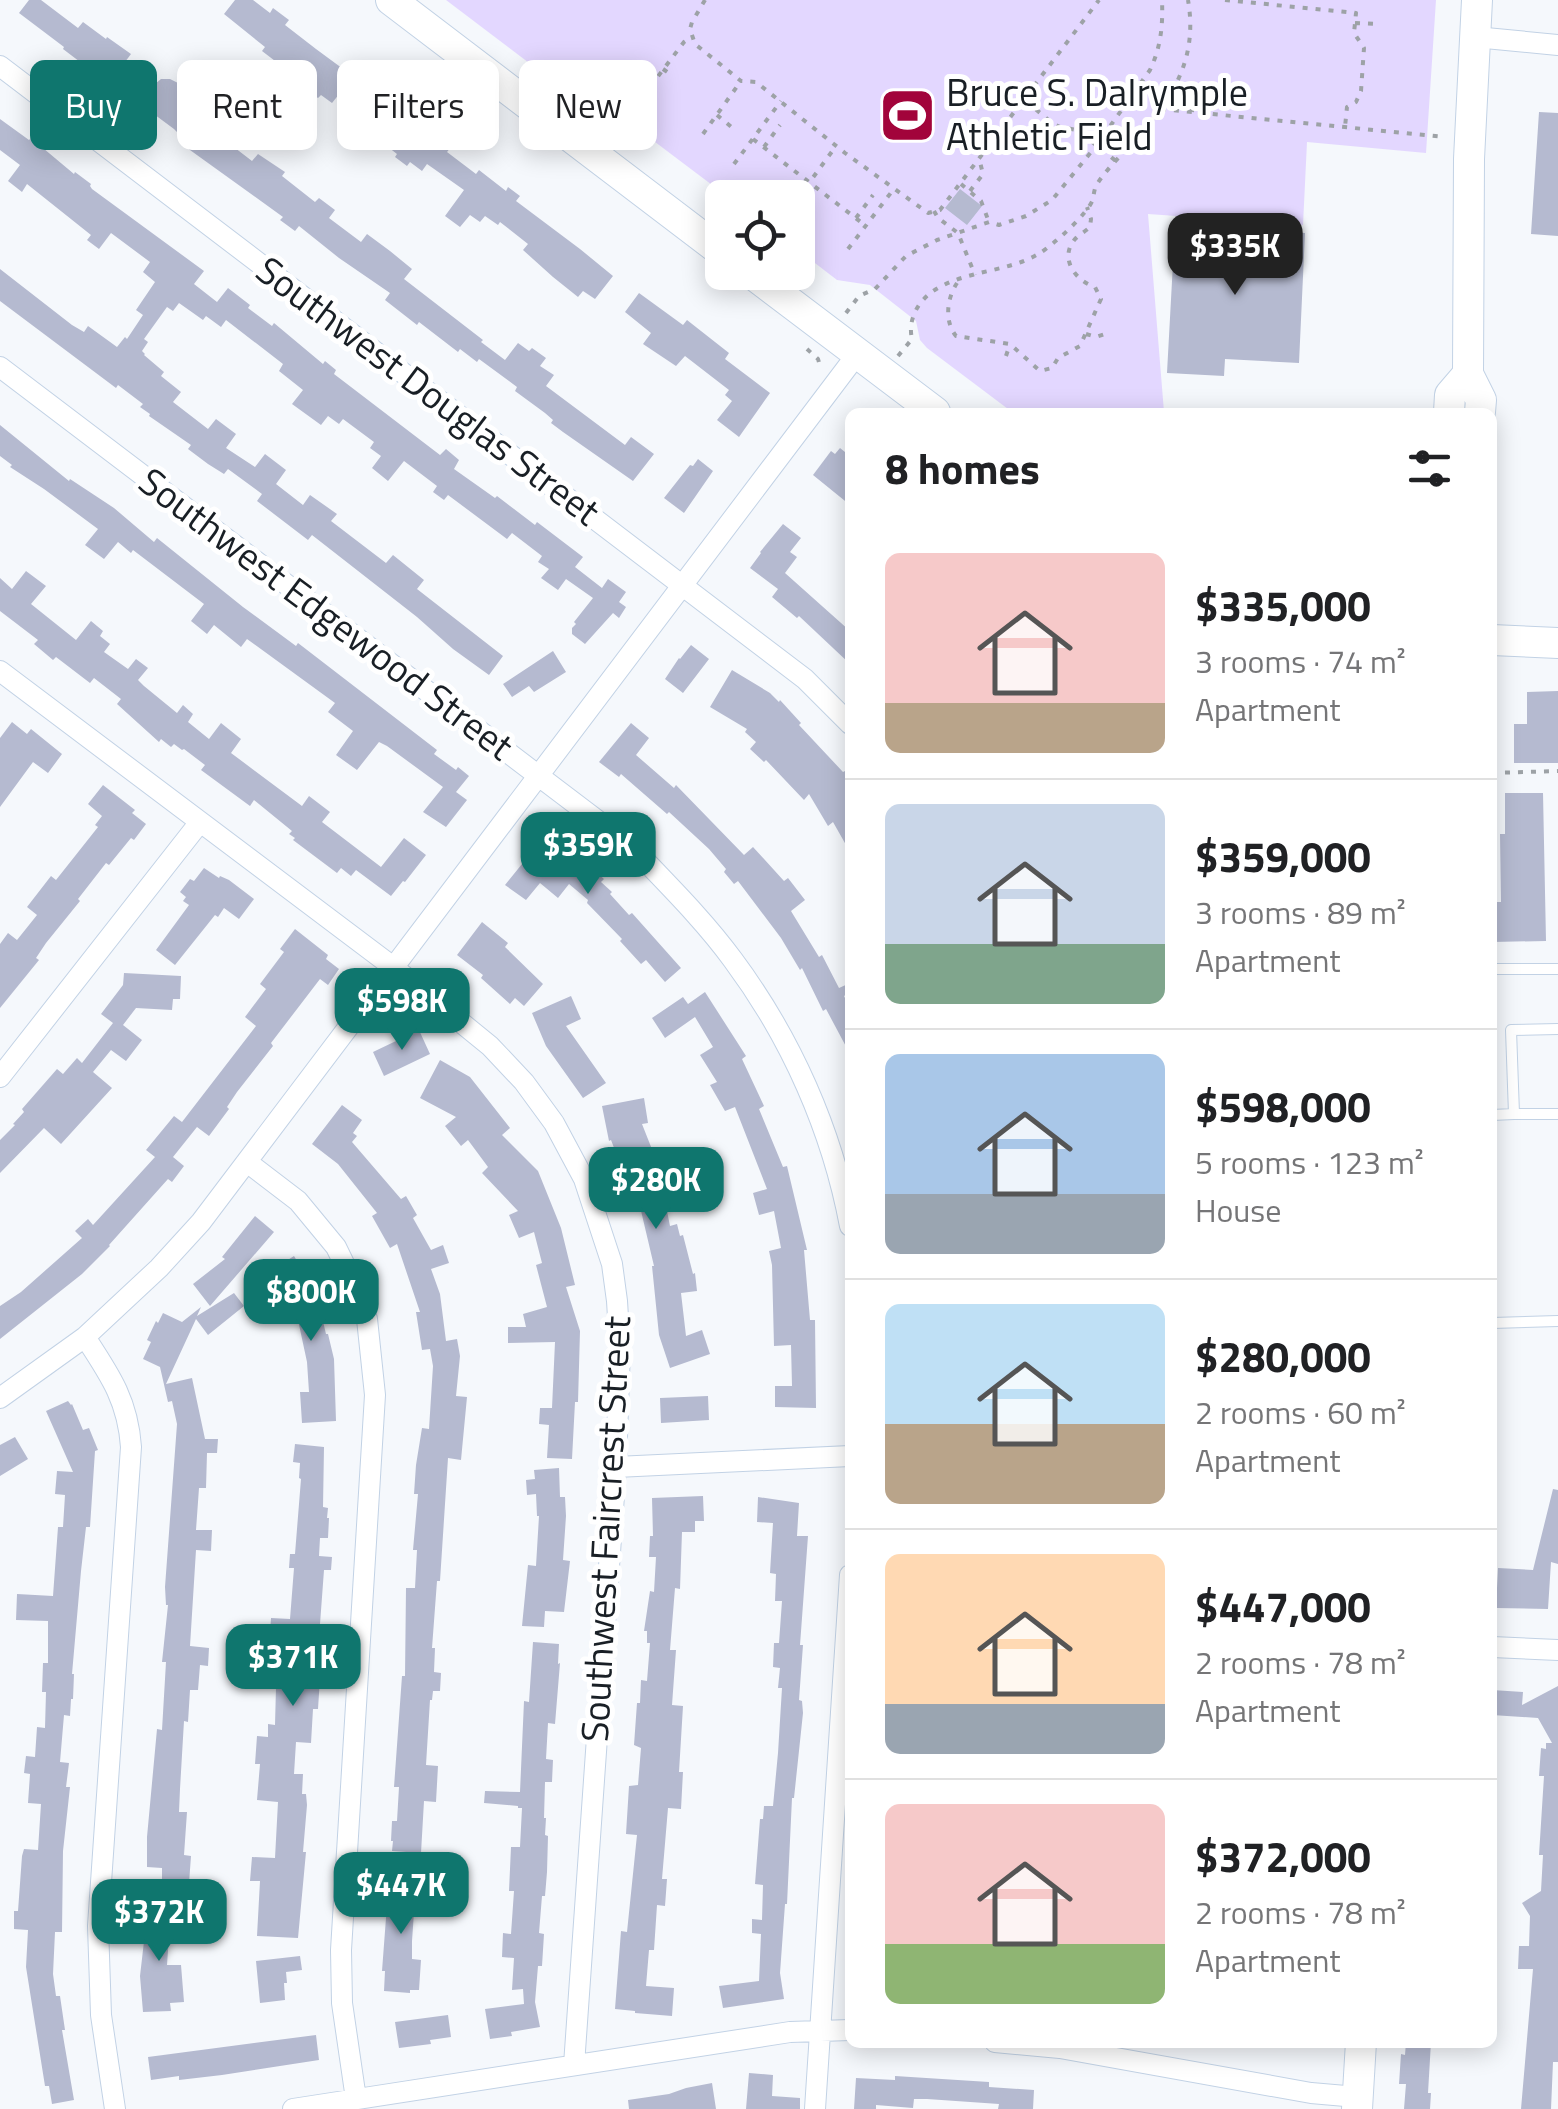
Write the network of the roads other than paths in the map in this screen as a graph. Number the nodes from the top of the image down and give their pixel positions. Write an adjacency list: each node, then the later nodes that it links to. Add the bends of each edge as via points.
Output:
1 (392, 0): 6 (main road)
2 (1477, 0): 3 (main road)
3 (1475, 38): 4 (street); 10 (main road)
4 (1558, 44)
5 (0, 66): 14 (street, Southwest Douglas Street)
6 (705, 239)
7 (774, 290): 8 (main road)
8 (858, 353): 11 (main road); 14 (street)
9 (0, 367): 19 (street, Southwest Edgewood Street)
10 (1468, 374): 12 (main road, via 1450,395); 13 (main road)
11 (930, 408)
12 (1449, 408)
13 (1480, 408)
14 (683, 585): 18 (street, Southwest Douglas Street, via 805,679); 19 (street)
15 (1497, 640): 16 (main road)
16 (1558, 643)
17 (2, 676): 20 (street, Southwest Faircrest Street)
18 (845, 719)
19 (537, 774): 21 (street); 30 (street, Southwest Edgewood Street, via 631,846 744,975 776,1022 814,1102)
20 (200, 822): 21 (street, Southwest Faircrest Street); 25 (street)
21 (393, 966): 29 (street); 36 (street, Southwest Faircrest Street, via 524,1082 584,1179 617,1301)
22 (1558, 968): 23 (lane)
23 (1497, 969)
24 (1558, 1029): 26 (lane, via 1511,1030)
25 (0, 1077)
26 (1514, 1114): 27 (lane); 28 (lane)
27 (1558, 1114)
28 (1497, 1115)
29 (247, 1162): 33 (street, via 160,1268); 45 (street, via 298,1201 336,1247 366,1319 375,1395 341,1950)
30 (845, 1200)
31 (1558, 1322): 32 (lane)
32 (1497, 1323)
33 (85, 1337): 34 (street); 47 (street, via 127,1412 131,1447 98,1926)
34 (0, 1398)
35 (845, 1456): 36 (street)
36 (616, 1467): 44 (street, Southwest Faircrest Street)
37 (1497, 1648): 38 (street)
38 (1558, 1650)
39 (845, 1652): 40 (street)
40 (820, 2029): 41 (street); 44 (street); 49 (street)
41 (845, 2030)
42 (1075, 2048): 46 (street)
43 (1361, 2048): 46 (main road)
44 (574, 2065): 45 (street)
45 (356, 2099): 48 (street)
46 (1357, 2103)
47 (114, 2109)
48 (293, 2109)
49 (815, 2109)

